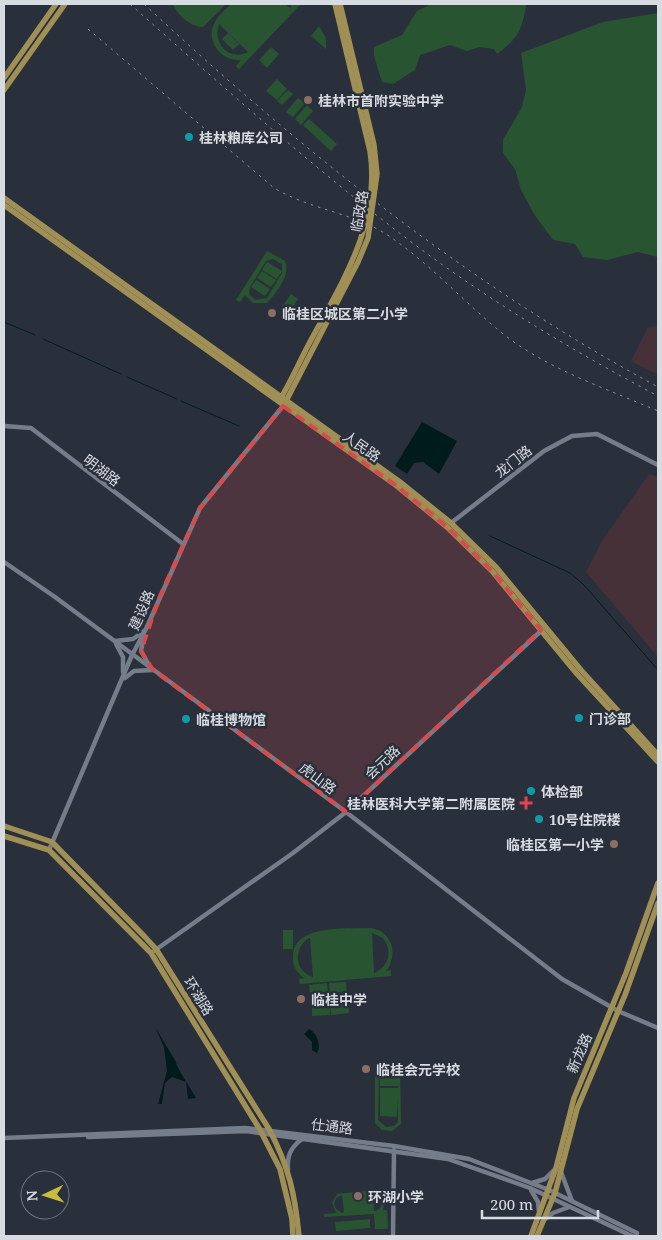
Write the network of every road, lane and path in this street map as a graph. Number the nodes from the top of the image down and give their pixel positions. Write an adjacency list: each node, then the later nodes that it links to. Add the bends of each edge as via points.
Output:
1 (56, 4): 5 (main road)
2 (65, 4): 5 (main road)
3 (335, 4): 8 (main road, 临政路)
4 (340, 4): 8 (main road, 临政路)
5 (34, 39): 6 (main road); 7 (main road)
6 (4, 78)
7 (4, 90)
8 (371, 145): 10 (main road, 临政路, via 377,174 368,238)
9 (5, 201): 10 (main road, 人民路)
10 (282, 402): 13 (main road, 人民路, via 400,482); 14 (street, 建设路, via 200,508); 16 (main road, 人民路, via 442,523 492,571)
11 (4, 426): 14 (street, 明湖路, via 31,428)
12 (658, 465): 13 (street, 龙门路, via 597,434 572,436 554,444)
13 (451, 523): 16 (main road, 人民路, via 496,567)
14 (183, 544): 17 (street, 建设路)
15 (4, 562): 18 (street, 虎山路)
16 (543, 628): 22 (main road, 人民路); 23 (main road, 人民路, via 621,723); 24 (street, 会元路)
17 (146, 629): 18 (street, via 133,639); 19 (street, 建设路); 20 (street, via 141,651)
18 (114, 641): 19 (street, 虎山路); 21 (street, via 123,657)
19 (132, 655): 20 (street, 虎山路); 21 (street, 建设路)
20 (153, 670): 21 (street, via 134,671); 24 (street, 虎山路)
21 (120, 683): 27 (street, 建设路)
22 (658, 755)
23 (658, 762)
24 (346, 812): 31 (street, 会元路); 32 (street, 虎山路, via 562,979)
25 (4, 826): 27 (main road, 环湖路)
26 (4, 836): 28 (main road, 环湖路)
27 (52, 842): 28 (street, 建设路); 31 (main road, 环湖路, via 87,874)
28 (49, 850): 31 (main road, 环湖路)
29 (658, 883): 32 (main road, 新龙路)
30 (658, 903): 32 (main road, 新龙路)
31 (153, 951): 34 (main road, 环湖路); 35 (main road, 环湖路)
32 (615, 1009): 33 (street, 虎山路); 39 (main road, 新龙路, via 577,1108)
33 (658, 1028)
34 (260, 1131): 35 (street, 仕通路); 36 (street, 仕通路); 47 (main road, 环湖路, via 280,1169)
35 (270, 1132): 37 (street, 仕通路); 38 (street, 仕通路); 40 (main road, 环湖路)
36 (4, 1139)
37 (302, 1139): 38 (street, 仕通路); 40 (street, via 289,1151)
38 (394, 1148): 41 (street, 仕通路, via 457,1156); 42 (street, 仕通路, via 448,1159); 49 (street)
39 (559, 1170): 41 (street); 43 (main road, 新龙路); 44 (street)
40 (288, 1172): 48 (main road, 环湖路)
41 (532, 1183): 43 (street, 仕通路)
42 (530, 1188): 43 (street, 仕通路); 46 (street, via 538,1202)
43 (551, 1194): 44 (street, 仕通路); 45 (street, 仕通路); 46 (main road, 新龙路)
44 (572, 1201): 52 (street, 仕通路, via 637,1233)
45 (570, 1207): 46 (street); 52 (street, 仕通路)
46 (542, 1220): 50 (main road, 新龙路); 51 (main road, 新龙路)
47 (293, 1236)
48 (299, 1236)
49 (393, 1236)
50 (531, 1236)
51 (537, 1236)
52 (634, 1236)

